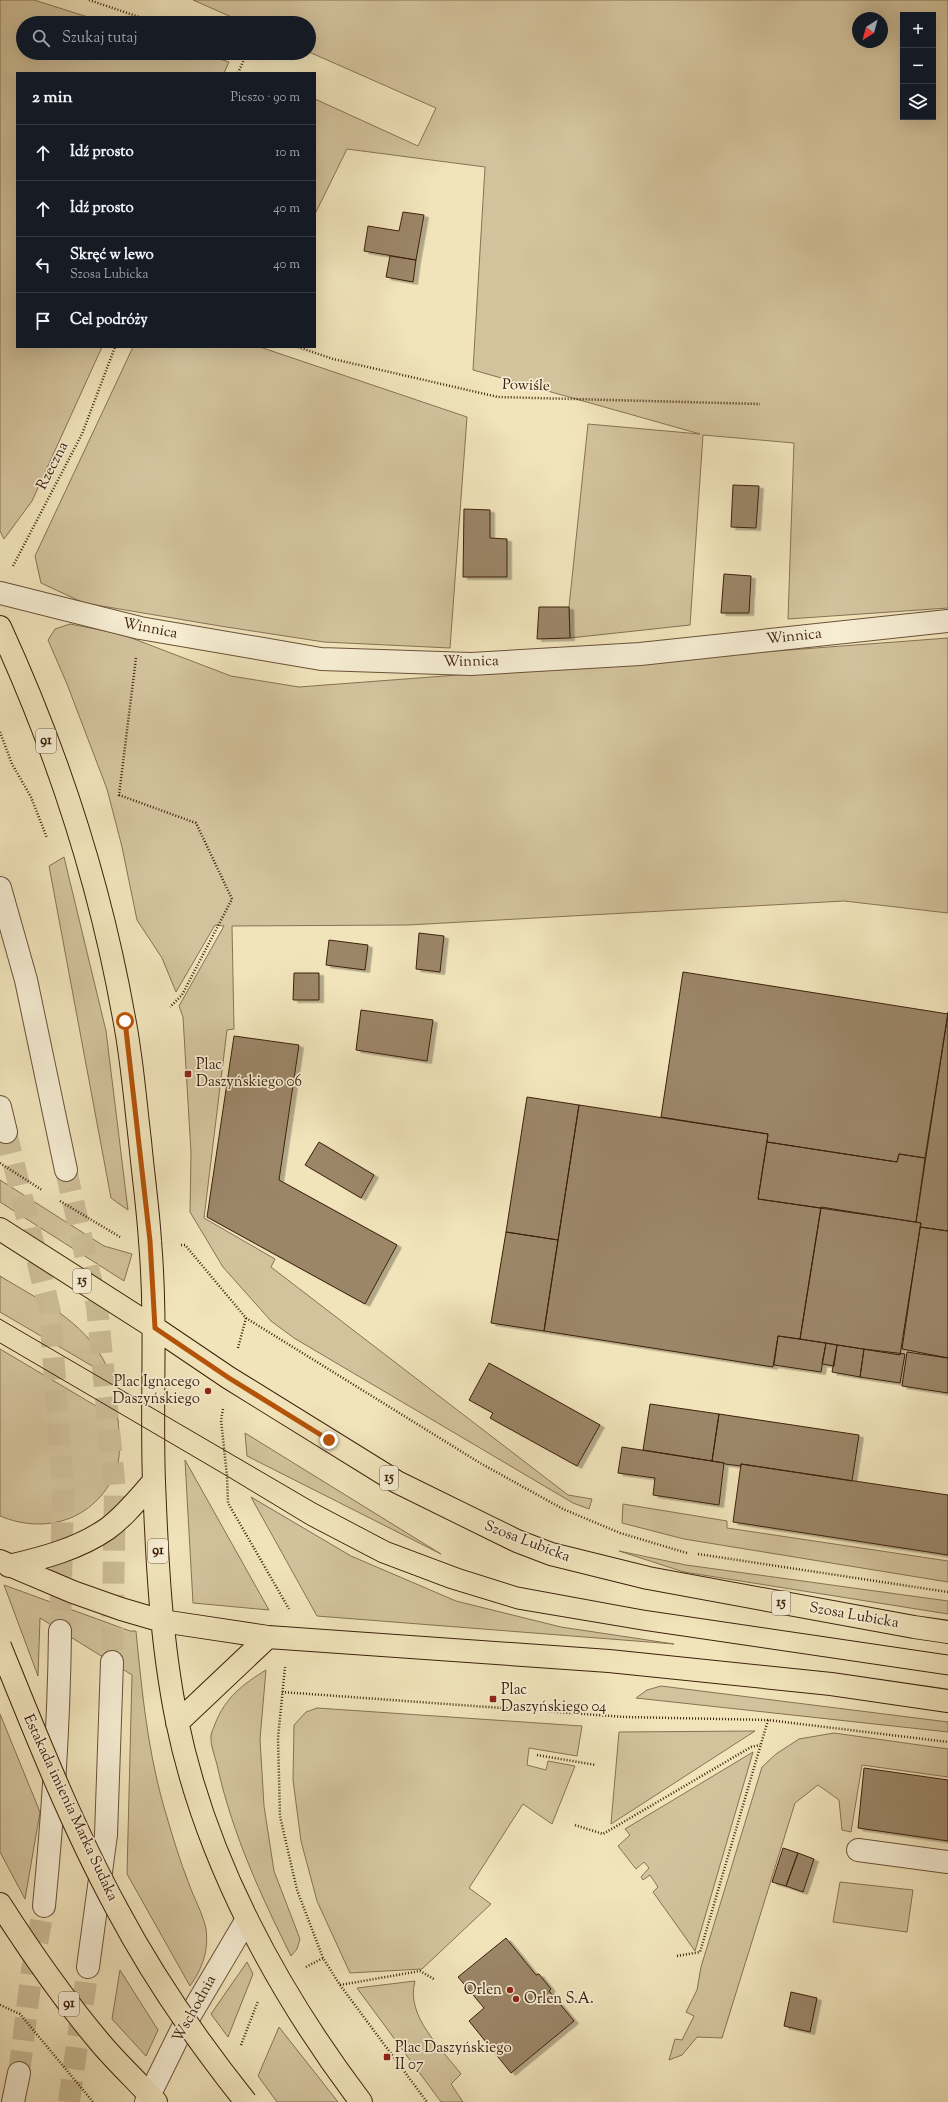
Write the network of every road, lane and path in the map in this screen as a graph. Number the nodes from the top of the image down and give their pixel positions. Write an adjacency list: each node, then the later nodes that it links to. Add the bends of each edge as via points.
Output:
1 (89, 0): 2 (path)
2 (136, 16)
3 (244, 60): 4 (path)
4 (238, 72)
5 (115, 348): 8 (path, Rzeczna, via 82,434)
6 (301, 348): 7 (path, Powiśle, via 333,359 498,397)
7 (760, 404)
8 (11, 571)
9 (0, 593): 12 (street, Winnica)
10 (948, 621): 12 (street, Winnica, via 640,654 471,664 320,659)
11 (0, 627): 21 (main road, 91, via 60,778 86,857 114,968 125,1021 134,1089 150,1241)
12 (140, 628): 16 (path, via 119,795 196,823 232,899 182,995)
13 (0, 732): 14 (path, via 12,764 31,797)
14 (49, 845)
15 (0, 888): 19 (street, via 26,980)
16 (170, 1007)
17 (0, 1107): 18 (street)
18 (6, 1132)
19 (66, 1170)
20 (3, 1234): 21 (main road, 15)
21 (155, 1328): 22 (main road, Szosa Lubicka / 15); 23 (main road, 91)
22 (229, 1378): 24 (path, via 246,1318 522,1488 620,1533); 30 (main road, Szosa Lubicka / 15, via 396,1482 477,1523 551,1554 648,1578); 31 (path, via 220,1420 228,1503 290,1609)
23 (154, 1481): 26 (main road, via 134,1505 105,1530 69,1549 43,1558); 28 (main road, 91)
24 (688, 1553)
25 (696, 1554): 27 (path)
26 (5, 1563): 28 (main road, via 73,1592)
27 (948, 1592)
28 (162, 1621): 31 (main road); 37 (main road, 91)
29 (60, 1631): 46 (street, via 59,1700)
30 (948, 1632)
31 (279, 1638): 34 (path); 35 (main road, via 608,1660 831,1684); 37 (main road)
32 (0, 1646): 59 (main road, Estakada imienia Marka Sudaka, bridge, via 50,1770 80,1837 117,1909 147,1962 189,2026)
33 (112, 1662): 50 (street, via 106,1835)
34 (282, 1692): 36 (path, via 625,1717); 49 (path, via 278,1738 280,1816 297,1890)
35 (948, 1701)
36 (768, 1720): 38 (path); 39 (path)
37 (177, 1723): 47 (main road, 91, via 194,1787 219,1857)
38 (948, 1742)
39 (760, 1745): 42 (path, via 751,1746 603,1834); 48 (path, via 700,1952)
40 (537, 1755): 41 (path)
41 (596, 1765)
42 (575, 1825)
43 (858, 1850): 44 (street)
44 (948, 1862)
45 (0, 1904): 56 (main road, 91, via 34,1957 70,2005)
46 (44, 1906)
47 (247, 1919): 56 (street, Wschodnia, via 182,2029); 60 (main road, 91, via 302,2019)
48 (677, 1956)
49 (323, 1958): 51 (path); 53 (path)
50 (88, 1967)
51 (300, 1970)
52 (434, 1979): 53 (path, via 420,1971)
53 (340, 1985): 61 (path)
54 (0, 2005): 58 (path, via 20,2014)
55 (19, 2073): 57 (street)
56 (150, 2099)
57 (13, 2102)
58 (93, 2102)
59 (246, 2102)
60 (361, 2102)
61 (427, 2102)

